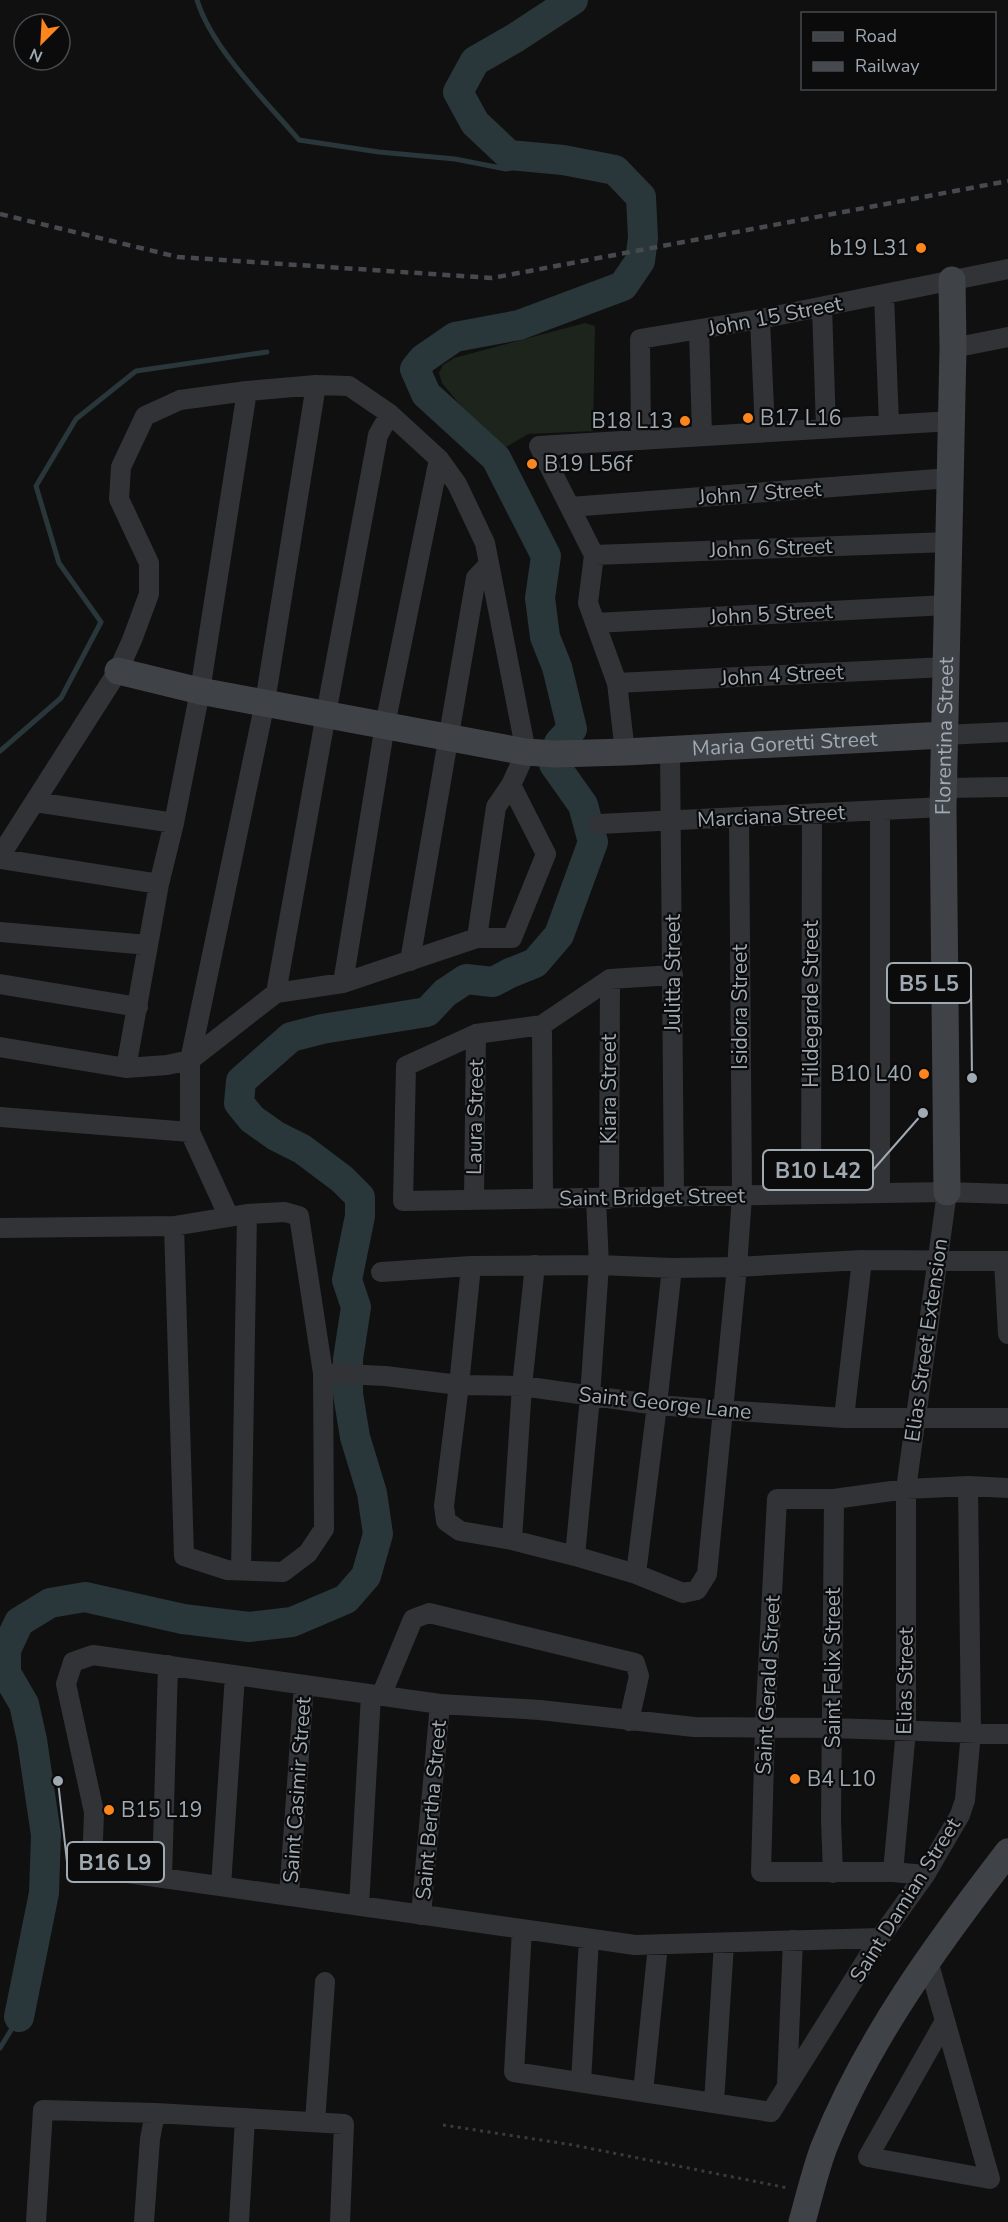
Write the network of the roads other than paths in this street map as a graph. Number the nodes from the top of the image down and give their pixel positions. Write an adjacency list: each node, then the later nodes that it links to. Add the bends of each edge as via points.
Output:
1 (1008, 269): 2 (street, John 15 Street)
2 (952, 280): 3 (street, John 15 Street); 8 (street, Florentina Street)
3 (884, 295): 4 (street, John 15 Street); 13 (street)
4 (822, 307): 5 (street, John 15 Street); 14 (street)
5 (760, 319): 6 (street, John 15 Street); 15 (street)
6 (699, 330): 16 (street); 17 (street, John 15 Street, via 640,339)
7 (1008, 337): 8 (street)
8 (953, 348): 12 (street, Florentina Street)
9 (316, 385): 10 (street); 11 (street, via 349,386); 30 (street)
10 (247, 391): 27 (street, via 180,400 145,416 121,467 118,499 149,563 148,594); 29 (street)
11 (390, 414): 18 (street); 31 (street, via 378,435)
12 (952, 421): 13 (street); 19 (street, Florentina Street)
13 (889, 424): 14 (street)
14 (826, 428): 15 (street)
15 (765, 431): 16 (street)
16 (702, 435): 17 (street)
17 (641, 439): 20 (street, via 538,446)
18 (439, 459): 23 (street, via 457,484 485,543); 32 (street)
19 (950, 478): 20 (street, John 7 Street); 21 (street, Florentina Street)
20 (570, 507): 22 (street)
21 (949, 542): 22 (street, John 6 Street); 24 (street, Florentina Street)
22 (594, 555): 25 (street, via 588,603)
23 (489, 564): 35 (street, via 476,578); 37 (street)
24 (947, 605): 25 (street, John 5 Street); 26 (street, Florentina Street)
25 (595, 623): 28 (street)
26 (946, 667): 28 (street, John 4 Street); 34 (street, Florentina Street)
27 (118, 671): 29 (street, Maria Goretti Street); 42 (street)
28 (617, 683): 38 (street)
29 (200, 691): 30 (street, Maria Goretti Street); 47 (street)
30 (265, 702): 31 (street, Maria Goretti Street); 64 (street)
31 (326, 714): 32 (street, Maria Goretti Street); 59 (street)
32 (385, 725): 35 (street, Maria Goretti Street); 57 (street)
33 (1008, 732): 34 (street)
34 (944, 735): 36 (street, Maria Goretti Street); 41 (street, Florentina Street)
35 (448, 737): 37 (street, Maria Goretti Street); 54 (street)
36 (670, 750): 38 (street, Maria Goretti Street); 46 (street, Julitta Street)
37 (526, 752): 38 (street, Maria Goretti Street); 39 (street)
38 (625, 752)
39 (511, 785): 52 (street, via 496,807); 52 (street, via 546,854 512,938)
40 (1008, 787): 41 (street, Marciana Street)
41 (943, 798): 43 (street, Marciana Street); 68 (street, Florentina Street)
42 (35, 802): 47 (street); 49 (street)
43 (880, 811): 44 (street, Marciana Street); 70 (street)
44 (812, 814): 45 (street, Marciana Street); 69 (street, Hildegarde Street)
45 (739, 818): 46 (street, Marciana Street); 73 (street, Isidora Street)
46 (672, 821): 48 (street, Marciana Street); 55 (street, Julitta Street)
47 (174, 823): 50 (street)
48 (598, 825)
49 (0, 857): 50 (street)
50 (159, 884): 53 (street)
51 (0, 932): 53 (street)
52 (477, 938): 54 (street)
53 (148, 945): 60 (street)
54 (410, 961): 57 (street)
55 (673, 975): 56 (street); 72 (street, Julitta Street)
56 (610, 979): 61 (street); 76 (street, Kiara Street)
57 (343, 983): 59 (street)
58 (0, 984): 60 (street)
59 (276, 993): 64 (street)
60 (138, 1008): 65 (street)
61 (542, 1025): 62 (street); 74 (street)
62 (476, 1034): 75 (street, Laura Street); 75 (street, Saint Bridget Street, via 406,1066 403,1201)
63 (0, 1047): 65 (street)
64 (190, 1060): 65 (street); 67 (street)
65 (126, 1068)
66 (0, 1117): 67 (street)
67 (190, 1132): 77 (street)
68 (947, 1192): 70 (street, Saint Bridget Street); 71 (street, Saint Bridget Street); 82 (street, Elias Street Extension)
69 (811, 1194): 70 (street, Saint Bridget Street); 73 (street, Saint Bridget Street)
70 (880, 1194)
71 (1008, 1194)
72 (674, 1196): 73 (street, Saint Bridget Street); 76 (street, Saint Bridget Street)
73 (742, 1196): 86 (street, Isidora Street)
74 (543, 1198): 75 (street, Saint Bridget Street); 76 (street, Saint Bridget Street)
75 (474, 1199)
76 (602, 1199): 84 (street, Kiara Street)
77 (238, 1216): 78 (street); 90 (street, via 285,1212 299,1216); 105 (street)
78 (174, 1226): 79 (street); 105 (street, via 184,1556 227,1570)
79 (0, 1228)
80 (862, 1260): 82 (street); 86 (street); 97 (street)
81 (1006, 1261): 82 (street); 89 (street)
82 (937, 1262): 96 (street, Elias Street Extension)
83 (535, 1264): 84 (street); 85 (street); 92 (street)
84 (599, 1265): 87 (street); 93 (street, Kiara Street)
85 (471, 1266): 88 (street); 91 (street)
86 (737, 1267): 87 (street); 95 (street, Isidora Street)
87 (672, 1268): 94 (street)
88 (381, 1272)
89 (1008, 1334)
90 (327, 1373): 91 (street, Saint George Lane); 105 (street, via 324,1529 309,1553 283,1572)
91 (459, 1384): 92 (street, Saint George Lane); 103 (street, Isidora Street, via 444,1506 446,1521 460,1531)
92 (522, 1386): 93 (street, Saint George Lane); 103 (street)
93 (590, 1397): 94 (street, Saint George Lane); 104 (street, Kiara Street)
94 (657, 1405): 95 (street, Saint George Lane); 106 (street)
95 (722, 1410): 97 (street, Saint George Lane); 106 (street, Isidora Street, via 706,1578 697,1590 683,1593)
96 (916, 1417): 97 (street, Saint George Lane); 98 (street, Saint George Lane); 101 (street, Elias Street Extension)
97 (844, 1418)
98 (1008, 1419)
99 (968, 1486): 100 (street); 101 (street); 116 (street, Saint Damian Street)
100 (1008, 1488)
101 (906, 1489): 102 (street); 115 (street, Elias Street)
102 (834, 1499): 113 (street, Saint Gerald Street, via 777,1499); 114 (street, Saint Felix Street)
103 (512, 1540): 104 (street, Isidora Street)
104 (575, 1556): 106 (street, Isidora Street)
105 (241, 1570)
106 (636, 1574)
107 (168, 1665): 108 (street); 122 (street); 122 (street, via 93,1654 73,1662 66,1684 94,1812 92,1868)
108 (235, 1675): 109 (street); 123 (street)
109 (304, 1685): 110 (street); 124 (street, Saint Casimir Street)
110 (376, 1695): 111 (street); 112 (street, via 413,1619 429,1613 635,1663 639,1676); 125 (street)
111 (440, 1704): 112 (street); 126 (street, Saint Bertha Street)
112 (629, 1721): 113 (street, via 694,1727)
113 (765, 1726): 114 (street); 120 (street, Saint Gerald Street, via 761,1872)
114 (833, 1728): 115 (street); 120 (street, Saint Felix Street)
115 (906, 1730): 116 (street); 119 (street, Elias Street)
116 (971, 1732): 117 (street); 121 (street, Saint Damian Street, via 965,1800)
117 (1008, 1734)
118 (1004, 1862): 133 (street)
119 (893, 1872): 120 (street); 121 (street)
120 (833, 1873)
121 (925, 1875): 128 (street, Saint Damian Street)
122 (162, 1878): 123 (street)
123 (221, 1886): 124 (street)
124 (289, 1896): 125 (street)
125 (360, 1906): 126 (street)
126 (421, 1915): 127 (street)
127 (522, 1929): 129 (street); 136 (street, via 514,2072)
128 (880, 1938): 130 (street); 137 (street, Saint Damian Street)
129 (589, 1939): 132 (street); 136 (street)
130 (793, 1940): 131 (street); 137 (street)
131 (724, 1943): 132 (street); 139 (street)
132 (658, 1945): 138 (street)
133 (928, 1960): 135 (street); 147 (street, via 875,2041 824,2148)
134 (325, 1982): 142 (street)
135 (945, 2021): 135 (street, via 974,2123 990,2179 868,2157)
136 (581, 2082): 138 (street)
137 (786, 2088): 139 (street, Saint Damian Street, via 771,2112)
138 (643, 2092): 139 (street)
139 (714, 2103)
140 (155, 2113): 141 (street); 143 (street, via 43,2110); 144 (street)
141 (245, 2118): 142 (street); 145 (street)
142 (315, 2122): 146 (street, via 344,2124)
143 (36, 2222)
144 (144, 2222)
145 (239, 2222)
146 (340, 2222)
147 (802, 2222)

